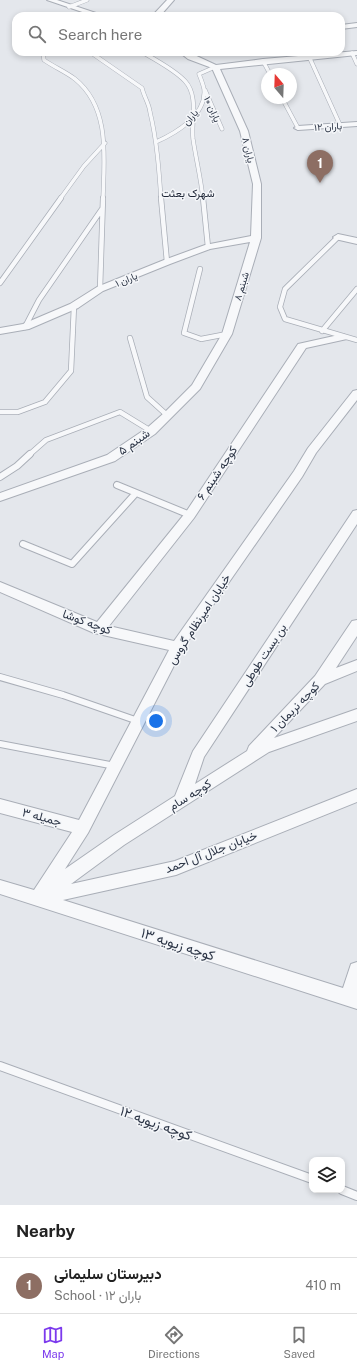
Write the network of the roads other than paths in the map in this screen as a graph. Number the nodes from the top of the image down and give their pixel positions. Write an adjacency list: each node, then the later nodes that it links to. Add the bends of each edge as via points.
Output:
1 (50, 0): 4 (street)
2 (87, 0): 4 (lane)
3 (171, 0): 6 (street)
4 (69, 7): 5 (street)
5 (87, 12)
6 (160, 12)
7 (357, 25): 8 (street)
8 (345, 26)
9 (354, 53): 17 (lane)
10 (44, 56): 28 (lane, via 44,60 76,80 90,95 102,125)
11 (96, 56): 27 (lane, via 142,88 150,109)
12 (149, 56): 22 (lane, via 186,82 191,94)
13 (192, 56): 18 (street)
14 (295, 56): 16 (street)
15 (309, 56): 24 (lane)
16 (262, 61): 18 (street); 19 (lane)
17 (357, 64)
18 (215, 67): 20 (lane, via 198,74); 31 (street, یاران ۸, via 244,131 257,184)
19 (266, 68)
20 (205, 90): 22 (lane, یاران, via 202,103); 26 (lane, یاران ۱۰)
21 (285, 104): 25 (lane)
22 (194, 115): 27 (lane, یاران, via 181,128); 33 (lane, via 193,136)
23 (357, 124): 24 (street, باران ۱۲)
24 (340, 125): 25 (street, باران ۱۲)
25 (298, 128)
26 (222, 129)
27 (156, 142): 34 (lane)
28 (105, 143): 29 (lane); 36 (lane, via 84,166)
29 (102, 209): 37 (lane); 40 (lane, via 39,300)
30 (338, 237): 32 (street); 42 (lane, via 285,289 280,307 285,319)
31 (256, 238): 33 (street, یاران ۱); 43 (street, شبنم ۸)
32 (357, 240)
33 (208, 247): 34 (street, یاران ۱)
34 (167, 262): 37 (street, یاران ۱)
35 (200, 269): 43 (lane, via 184,333 201,339)
36 (0, 283)
37 (100, 289): 39 (street, یاران ۱)
38 (357, 289): 42 (lane)
39 (74, 306): 40 (street, یاران ۱); 48 (lane, via 71,370 45,402 18,412)
40 (25, 326): 41 (street, یاران ۱)
41 (0, 330)
42 (322, 330): 44 (lane)
43 (227, 334): 49 (street, شبنم ۵, via 196,387)
44 (343, 337): 46 (lane); 56 (street, کوچه شبنم ۶, via 302,346)
45 (130, 338): 49 (lane, via 147,397)
46 (357, 340)
47 (357, 393): 61 (street, خیابان امیرنظام گروس, via 312,451)
48 (0, 412)
49 (168, 416): 50 (street, شبنم ۵)
50 (151, 431): 51 (lane, via 120,412 46,440 17,466); 54 (street, شبنم ۵, via 111,458)
51 (0, 477)
52 (117, 485): 53 (lane)
53 (136, 493): 56 (lane); 57 (lane, via 72,564)
54 (0, 497)
55 (357, 514): 71 (street, بن بست طوطی, via 198,755)
56 (190, 515): 60 (street, کوچه شبنم ۶)
57 (24, 544)
58 (0, 586): 60 (street, کوچه کوشا)
59 (357, 625): 64 (street)
60 (99, 629): 61 (street, کوچه کوشا)
61 (177, 647): 66 (street, خیابان امیرنظام گروس)
62 (357, 665): 64 (street, کوچه نریمان ۱)
63 (0, 677): 66 (lane)
64 (320, 680): 68 (street, کوچه نریمان ۱)
65 (357, 715): 68 (street, کوچه سام, via 264,748)
66 (138, 721): 69 (street, خیابان امیرنظام گروس)
67 (0, 744): 69 (lane)
68 (243, 762): 71 (street, کوچه سام)
69 (115, 766): 73 (street, خیابان امیرنظام گروس)
70 (357, 795): 75 (street, خیابان جلال آل احمد, via 176,868)
71 (181, 801): 75 (street, کوچه سام, via 119,840)
72 (0, 806): 73 (street, جمیله ۳)
73 (83, 828): 75 (street, خیابان امیرنظام گروس)
74 (0, 887): 75 (street, کوچه زیویه ۱۳)
75 (37, 898): 77 (street, کوچه زیویه ۱۳)
76 (357, 970): 77 (street)
77 (353, 1000)
78 (0, 1066): 79 (lane, کوچه زیویه ۱۲)
79 (309, 1178)
80 (345, 1191): 81 (lane)
81 (357, 1196)

